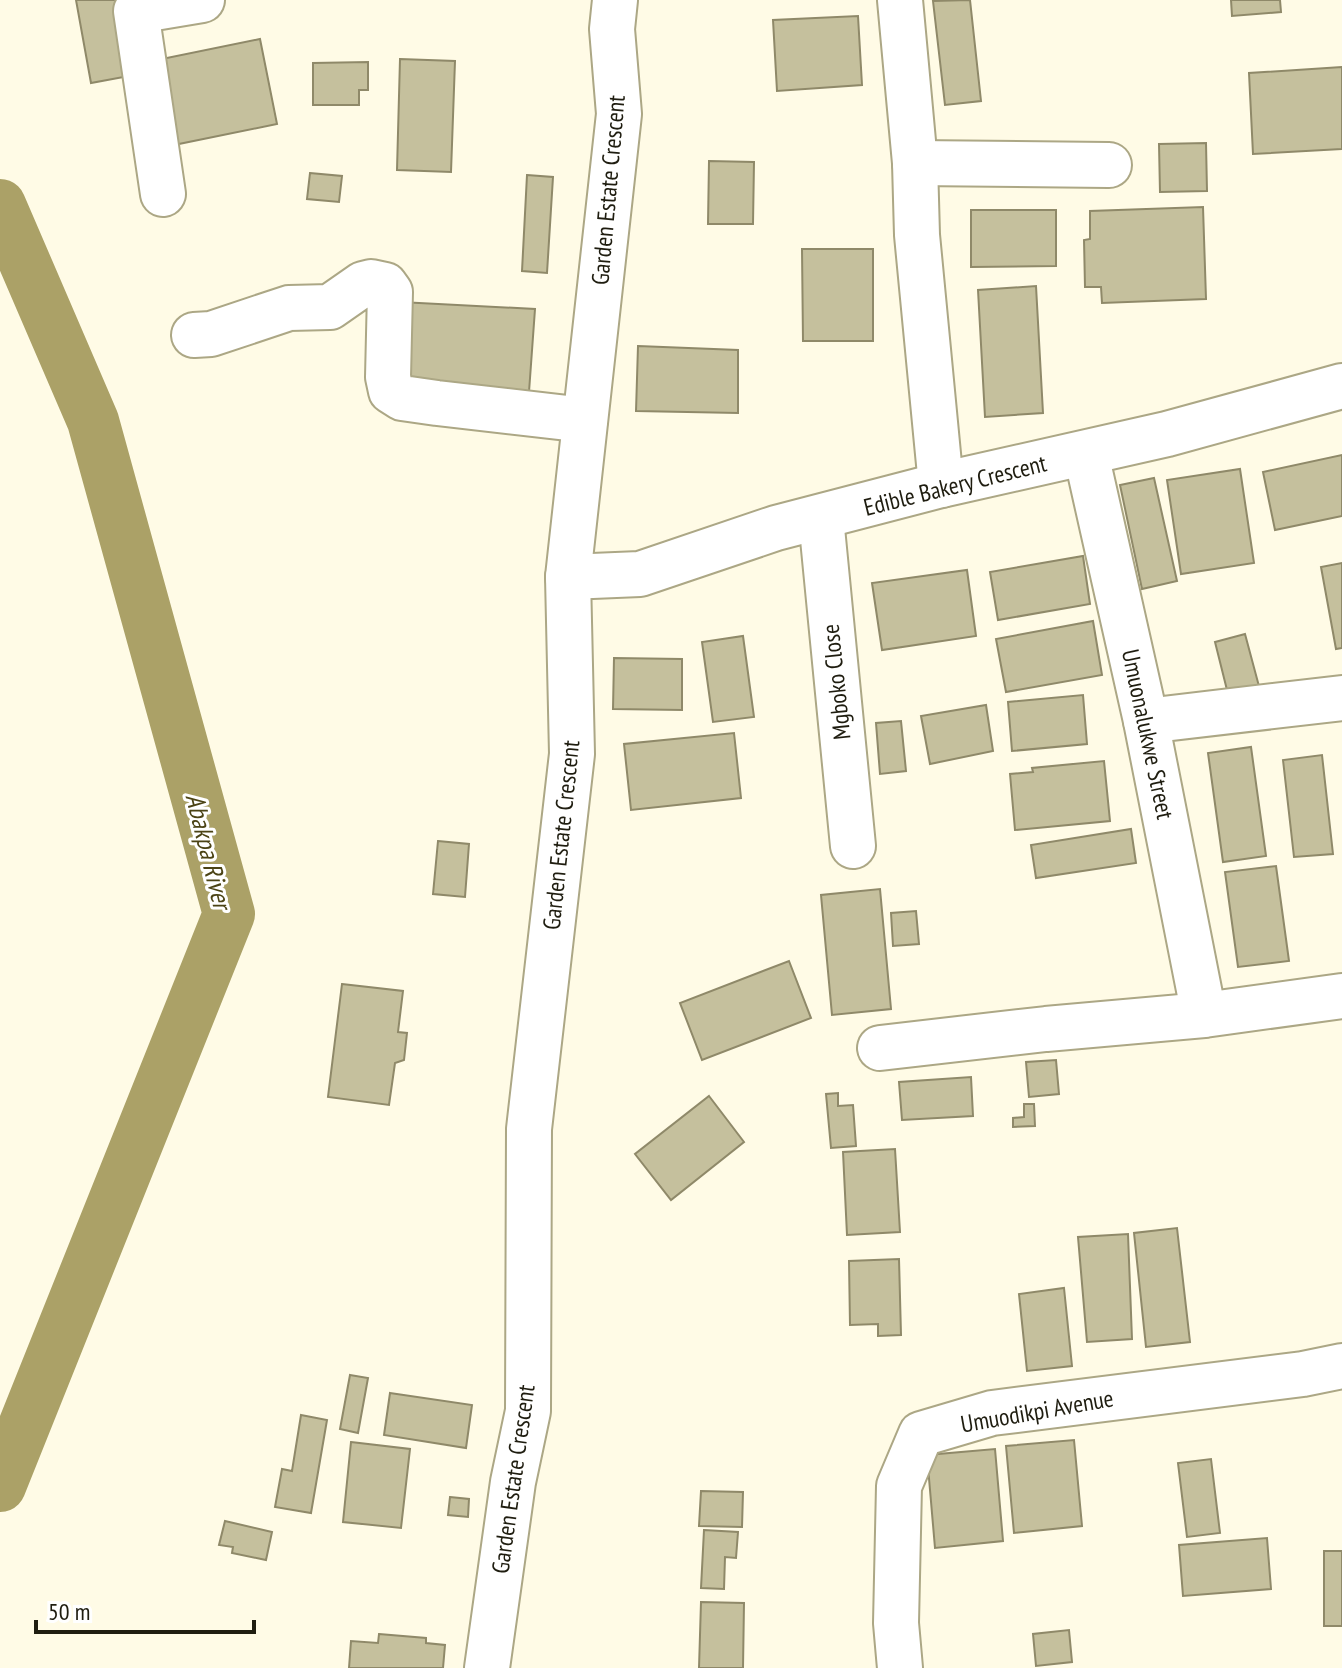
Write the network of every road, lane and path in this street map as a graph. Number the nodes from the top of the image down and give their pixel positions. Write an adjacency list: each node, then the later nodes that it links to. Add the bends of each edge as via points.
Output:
1 (202, 0): 6 (street, via 136,11)
2 (615, 0): 9 (street, Garden Estate Crescent, via 612,29 619,114)
3 (900, 0): 4 (street)
4 (915, 163): 5 (street); 11 (street)
5 (1109, 165)
6 (163, 194)
7 (194, 335): 9 (street, via 289,308 330,307 363,284 378,283 390,292 391,391 402,398)
8 (1342, 386): 10 (street, Edible Bakery Crescent)
9 (585, 420): 13 (street, Garden Estate Crescent)
10 (1086, 454): 11 (street, Edible Bakery Crescent); 15 (street, Umuonalukwe Street)
11 (941, 485): 12 (street, Edible Bakery Crescent)
12 (821, 518): 13 (street, Edible Bakery Crescent, via 640,574); 16 (street, Mgboko Close)
13 (568, 577): 21 (street, Garden Estate Crescent, via 572,754 529,1129 528,1411)
14 (1342, 698): 15 (street)
15 (1146, 721): 18 (street, Umuonalukwe Street)
16 (853, 846)
17 (1342, 996): 18 (street)
18 (1204, 1015): 19 (street)
19 (880, 1048)
20 (1342, 1366): 22 (street, Umuodikpi Avenue, via 992,1413 921,1434 899,1486)
21 (487, 1668)
22 (900, 1668)

